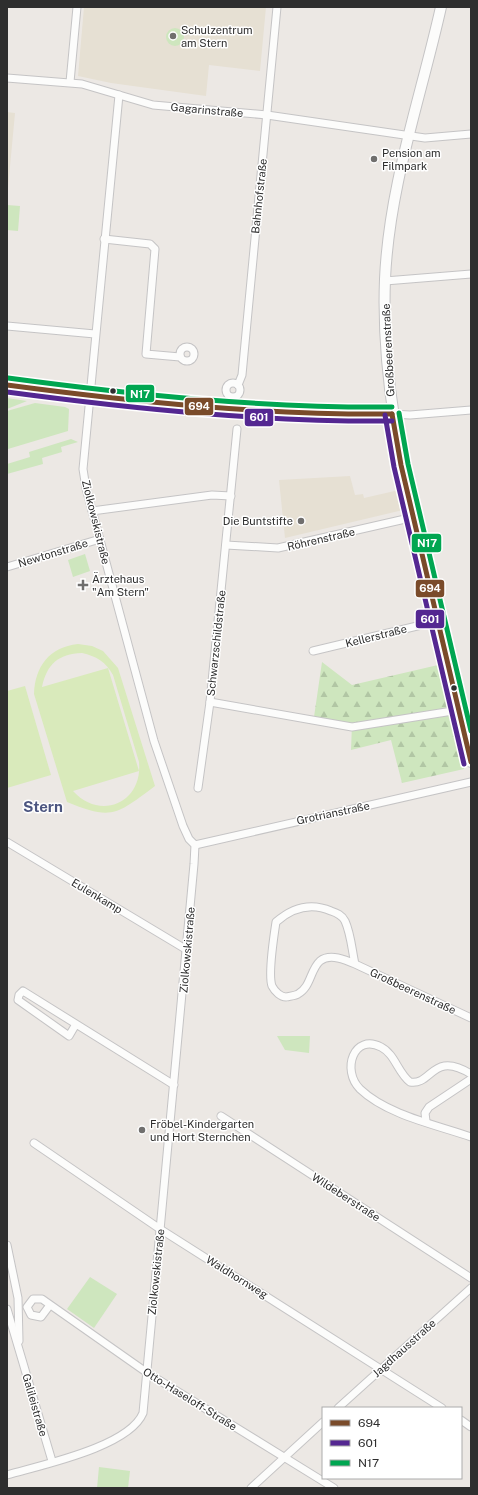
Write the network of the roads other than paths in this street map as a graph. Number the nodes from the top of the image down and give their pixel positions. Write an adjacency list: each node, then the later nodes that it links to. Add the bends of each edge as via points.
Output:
1 (77, 7): 5 (street)
2 (277, 7): 7 (street, Bahnhofstraße)
3 (441, 7): 9 (street, Großbeerenstraße)
4 (7, 78): 5 (street, Gagarinstraße)
5 (70, 82): 6 (street, Gagarinstraße)
6 (118, 95): 7 (street, Gagarinstraße, via 154,105); 10 (street, Ziolkowskistraße)
7 (267, 115): 9 (street, Gagarinstraße); 17 (street, Bahnhofstraße, via 242,375)
8 (471, 134): 9 (street, Gagarinstraße, via 425,138)
9 (408, 136): 12 (street, Großbeerenstraße, via 392,214)
10 (104, 239): 14 (street, Ziolkowskistraße); 15 (street, via 150,244 155,249 146,354)
11 (471, 274): 12 (street)
12 (385, 281): 20 (street, Großbeerenstraße, via 387,366)
13 (7, 326): 14 (street)
14 (95, 334): 18 (street, Ziolkowskistraße)
15 (180, 357)
16 (7, 385): 18 (street)
17 (238, 385)
18 (89, 396): 20 (street, via 238,411 314,415); 23 (street, Ziolkowskistraße, via 84,469)
19 (471, 410): 20 (street)
20 (392, 414): 24 (street, Großbeerenstraße)
21 (237, 429): 22 (street, Schwarzschildstraße)
22 (231, 496): 23 (street, via 212,495); 26 (street, Schwarzschildstraße)
23 (92, 511): 25 (street, Ziolkowskistraße)
24 (414, 517): 26 (street, Röhrenstraße, via 278,548); 28 (street, Großbeerenstraße)
25 (100, 539): 27 (street, Newtonstraße); 36 (street, Ziolkowskistraße, via 166,782 185,833)
26 (226, 545): 30 (street, Schwarzschildstraße)
27 (7, 567)
28 (438, 621): 29 (street, Kellerstraße); 31 (street, Großbeerenstraße)
29 (313, 651)
30 (210, 702): 31 (street, via 352,727); 34 (street, Schwarzschildstraße)
31 (459, 710): 32 (street, Großbeerenstraße)
32 (471, 762)
33 (471, 782): 36 (street, Grotrianstraße)
34 (198, 788)
35 (7, 842): 37 (street, Eulenkamp)
36 (195, 845): 37 (street, Ziolkowskistraße)
37 (187, 950): 43 (street, Ziolkowskistraße)
38 (355, 964): 38 (street, Großbeerenstraße, via 341,915 311,906 286,913 276,922 272,986 276,993 284,997 298,995 306,987 320,962 328,958 341,958); 39 (street, Großbeerenstraße)
39 (471, 1018)
40 (76, 1024): 40 (street, via 23,991 19,995 18,1000 70,1036); 43 (street)
41 (471, 1074): 45 (street, via 459,1067 445,1066 412,1082 387,1050 372,1044 358,1049 350,1061 350,1072 360,1088 393,1110)
42 (471, 1079): 45 (street, via 429,1107 425,1113)
43 (174, 1085): 48 (street, Ziolkowskistraße)
44 (221, 1116): 50 (street, Wildeberstraße)
45 (426, 1121): 46 (street)
46 (471, 1137)
47 (34, 1143): 48 (street, Waldhornweg)
48 (160, 1229): 57 (street, Waldhornweg); 58 (street, Ziolkowskistraße)
49 (7, 1245): 54 (street, Galileistraße)
50 (471, 1278)
51 (471, 1288): 57 (street, Jagdhausstraße)
52 (50, 1305): 58 (street, Otto-Haseloff-Straße)
53 (7, 1309): 55 (street, Galileistraße)
54 (20, 1321): 55 (street); 56 (street, Galileistraße)
55 (9, 1324): 56 (street, Galileistraße)
56 (19, 1348): 65 (street, Galileistraße)
57 (381, 1369): 59 (street, Jagdhausstraße); 60 (street, Waldhornweg)
58 (146, 1372): 64 (street, Otto-Haseloff-Straße); 65 (street, Ziolkowskistraße, via 142,1414 134,1427 108,1443)
59 (339, 1407)
60 (440, 1407)
61 (462, 1421): 63 (street)
62 (322, 1423): 64 (street)
63 (471, 1427)
64 (283, 1458): 67 (street); 68 (street, Otto-Haseloff-Straße)
65 (52, 1461): 66 (street, Ziolkowskistraße)
66 (7, 1475)
67 (251, 1488)
68 (334, 1488)

